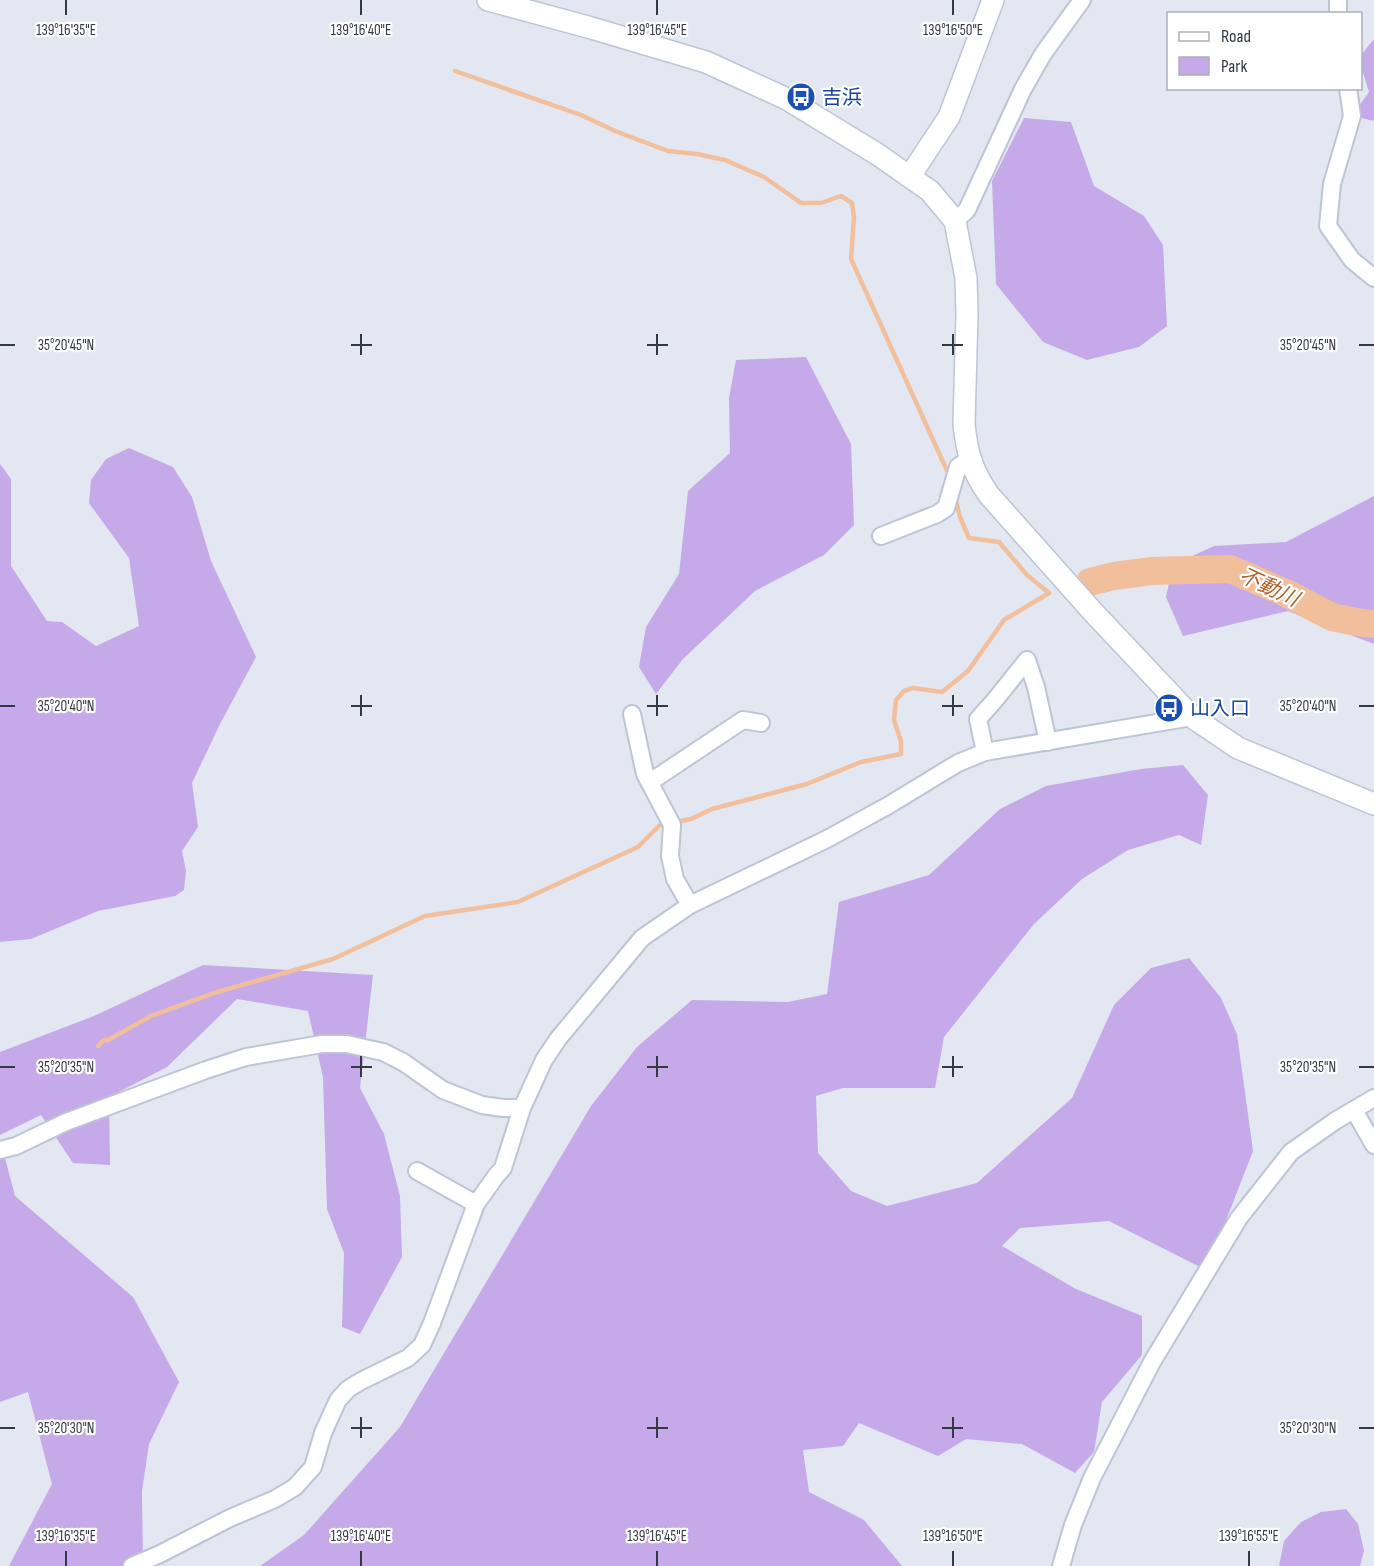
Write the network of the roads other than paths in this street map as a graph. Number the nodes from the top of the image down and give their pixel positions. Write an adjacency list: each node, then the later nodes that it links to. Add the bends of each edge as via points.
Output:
1 (488, 0): 5 (street, via 706,62 787,99)
2 (993, 0): 5 (street, via 950,117)
3 (1082, 0): 6 (street, via 1042,54 967,210)
4 (1348, 90): 7 (street, via 1352,116 1332,184 1328,225 1352,260)
5 (910, 176): 6 (street, via 930,191)
6 (955, 221): 8 (street, via 966,278 964,424)
7 (1374, 278)
8 (970, 458): 9 (street, via 958,468 946,507); 11 (street, via 990,495)
9 (881, 536)
10 (632, 714): 15 (street)
11 (1192, 717): 13 (street); 16 (street, via 1238,748)
12 (761, 723): 15 (street, via 743,720)
13 (1048, 742): 14 (street); 14 (street, via 1027,660 978,718)
14 (985, 752): 17 (street, via 958,763 827,839)
15 (650, 782): 17 (street, via 672,825 672,868)
16 (1374, 804)
17 (690, 905): 19 (street, via 642,938 558,1039)
18 (1374, 1098): 20 (street)
19 (522, 1108): 22 (street, via 482,1105 443,1090 383,1052 347,1044 322,1044 246,1057 206,1070); 24 (street, via 503,1168)
20 (1354, 1110): 21 (street); 26 (street, via 1291,1152 1239,1218 1152,1362 1092,1478)
21 (1374, 1145)
22 (0, 1150)
23 (417, 1171): 24 (street)
24 (476, 1204): 25 (street, via 422,1345 408,1358 348,1389 338,1400 312,1467 295,1487)
25 (132, 1566)
26 (1061, 1566)

